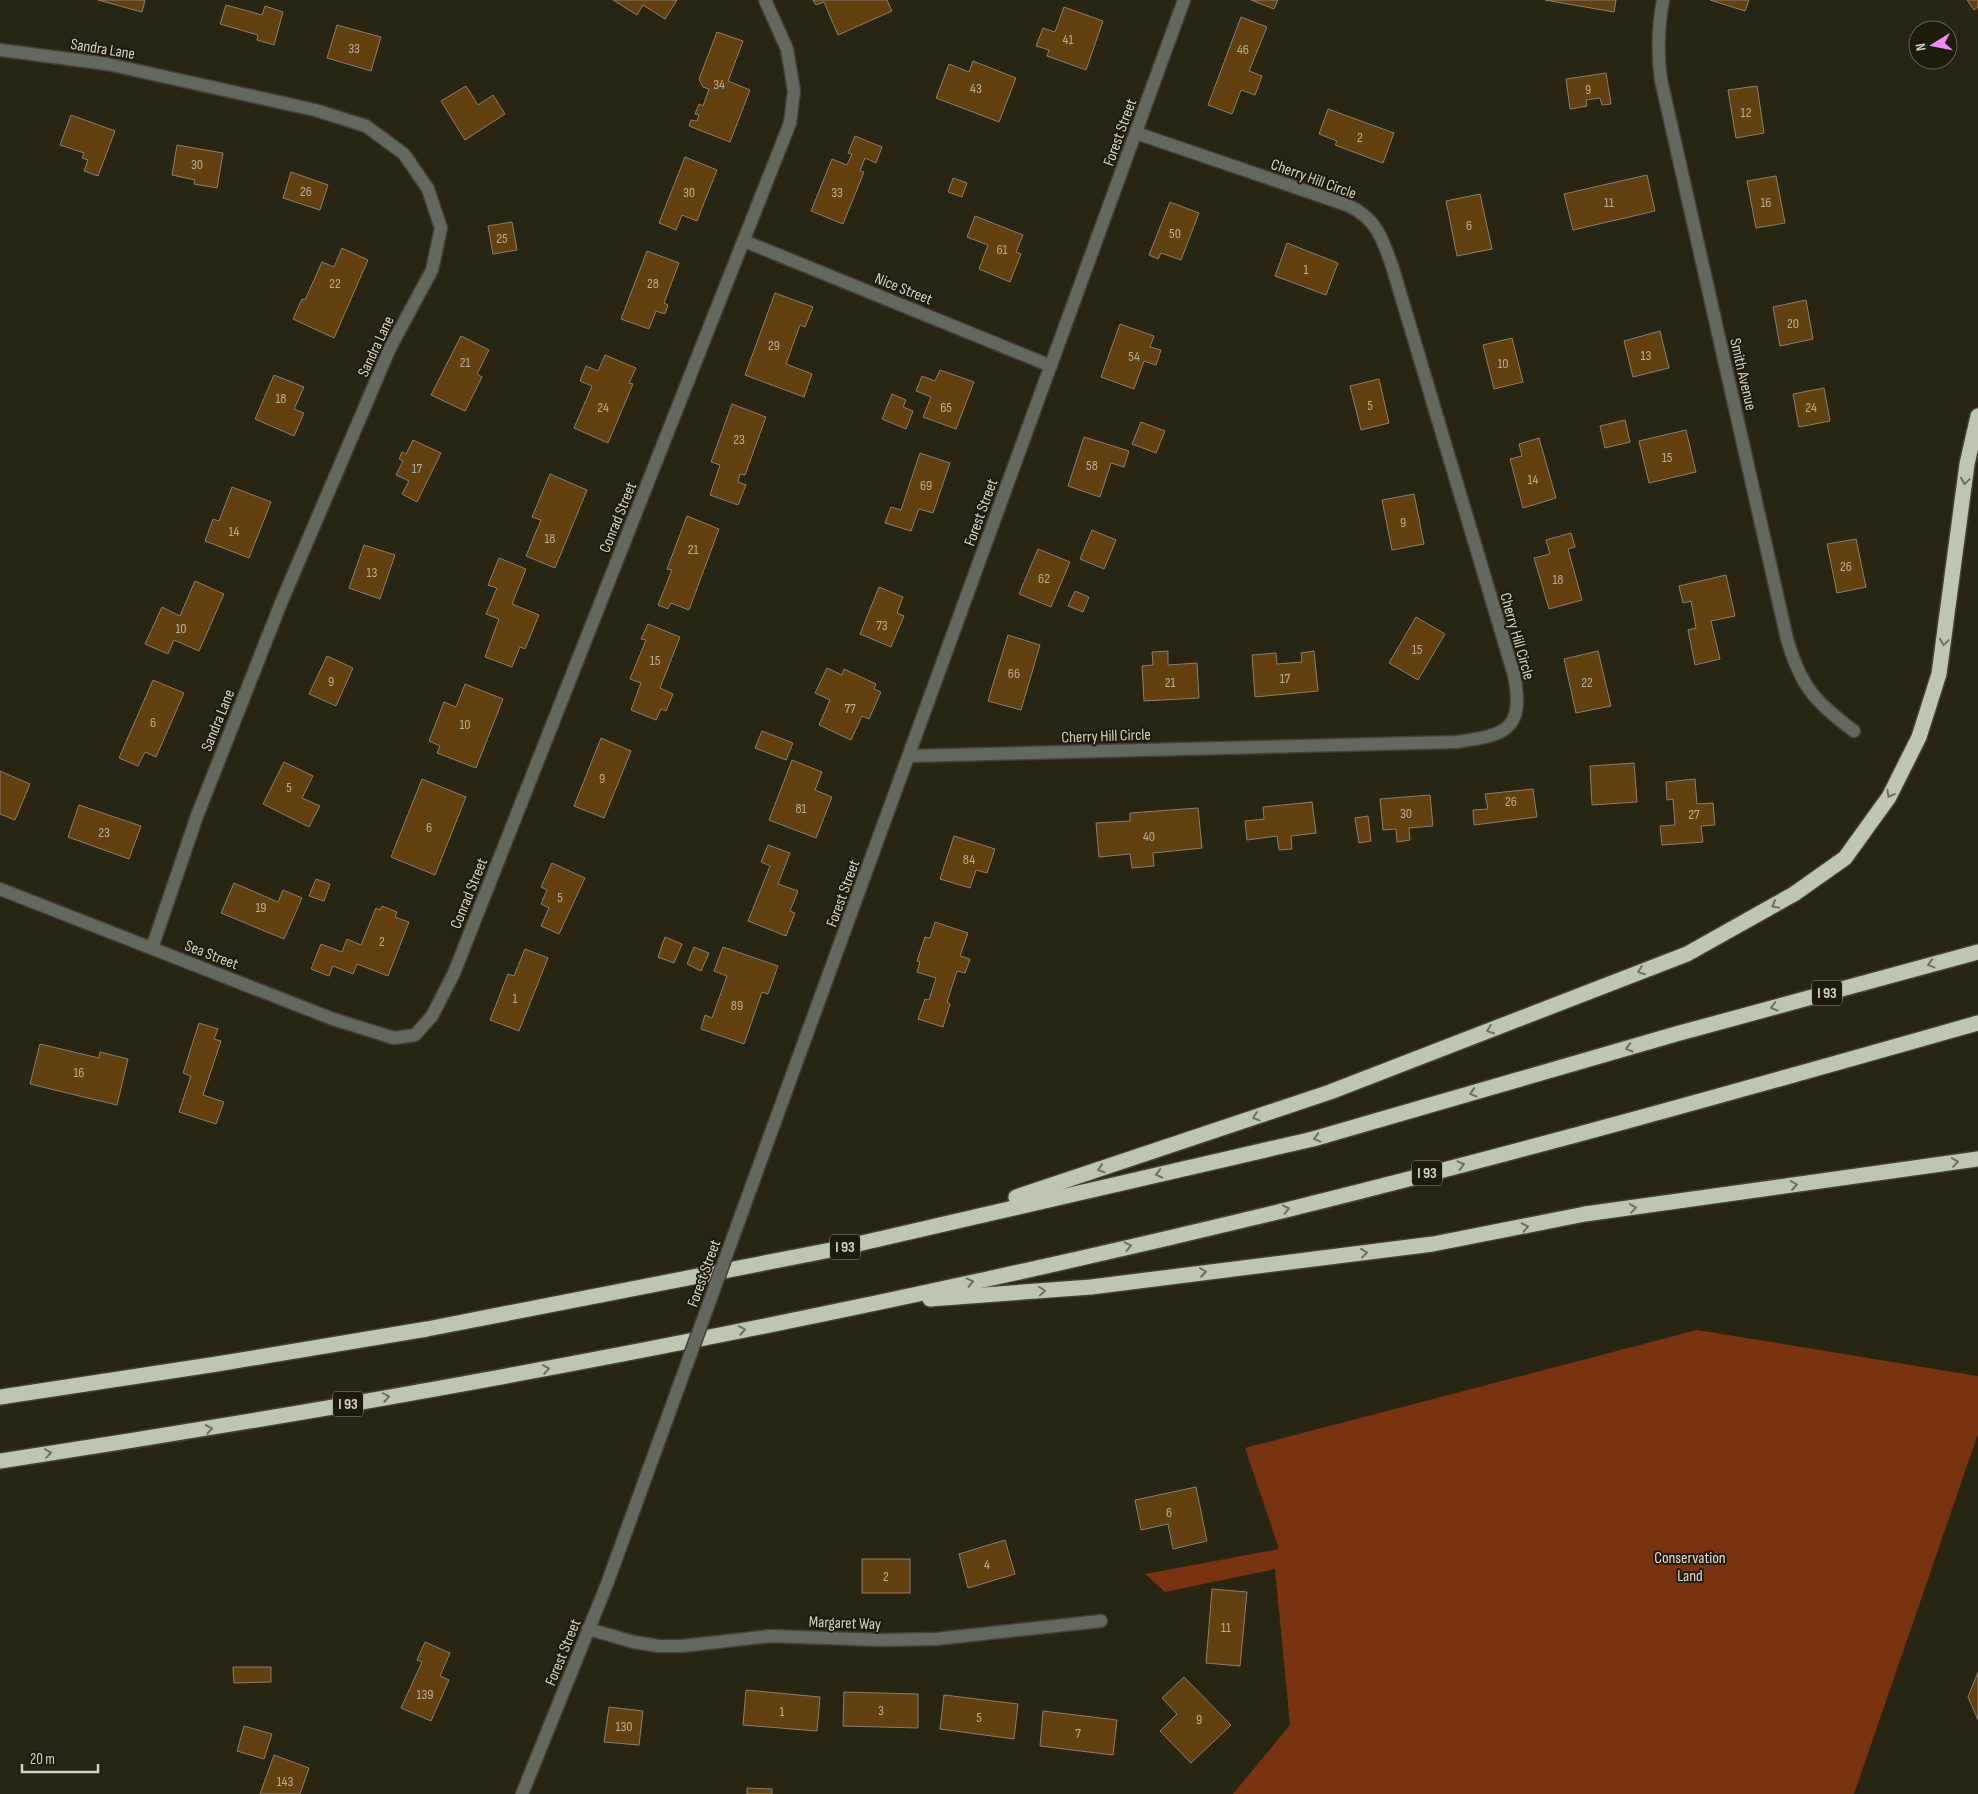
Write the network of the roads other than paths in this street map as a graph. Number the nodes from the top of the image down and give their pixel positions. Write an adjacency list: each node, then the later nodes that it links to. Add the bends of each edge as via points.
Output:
1 (765, 0): 6 (street, Conrad Street, via 787,49 794,91 790,124)
2 (1184, 0): 5 (street, Forest Street)
3 (1663, 0): 9 (street, Smith Avenue, via 1657,55 1661,80 1788,639 1796,668 1809,691 1828,712)
4 (0, 50): 12 (street, Sandra Lane, via 107,64 315,110 366,126 404,154 428,190 441,228 432,270 390,348 281,603 197,816)
5 (1136, 133): 7 (street, Forest Street); 10 (street, Cherry Hill Circle, via 1347,205 1366,216 1375,227 1393,269 1514,675 1517,693 1512,723 1500,733 1456,742)
6 (744, 241): 7 (street, Nice Street); 15 (street, Conrad Street, via 454,973 432,1016)
7 (1051, 366): 10 (street, Forest Street)
8 (1978, 416): 17 (highway, one-way to 17, via 1967,464 1940,674 1919,737 1888,797 1845,858 1794,894 1687,954 1330,1092)
9 (1854, 731)
10 (909, 756): 22 (street, Forest Street, bridge)
11 (0, 889): 12 (street, Sea Street)
12 (152, 948): 15 (street, Sea Street, via 333,1019 394,1038)
13 (1978, 952): 17 (highway, I 93, one-way to 17, via 1676,1034 1313,1139)
14 (1978, 1023): 18 (highway, I 93, one-way to 14, via 1300,1206 1660,1113)
15 (415, 1035)
16 (1978, 1159): 18 (highway, one-way to 16, via 1091,1287 1415,1246 1585,1214)
17 (926, 1227): 19 (highway, I 93, via 826,1251 427,1328)
18 (871, 1304): 20 (highway, I 93, one-way to 18, via 202,1430 572,1364)
19 (0, 1397)
20 (0, 1461)
21 (1102, 1621): 22 (street, Margaret Way, via 936,1639 770,1636 682,1646 634,1642)
22 (588, 1629): 23 (street, Forest Street)
23 (522, 1794)

